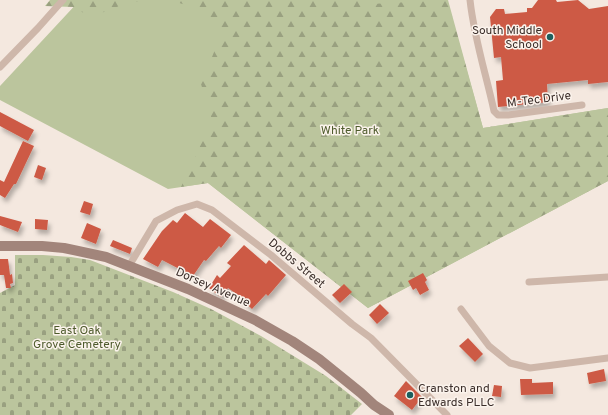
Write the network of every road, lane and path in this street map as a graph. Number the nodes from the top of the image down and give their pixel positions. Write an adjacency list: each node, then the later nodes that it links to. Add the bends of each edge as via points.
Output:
1 (63, 0): 3 (street)
2 (470, 0): 4 (street, M-Tec Drive, via 479,54 494,111 498,115)
3 (0, 67)
4 (582, 105)
5 (0, 246): 6 (street, Dorsey Avenue, via 42,246 79,251 106,257)
6 (129, 266): 11 (street, Dorsey Avenue, via 188,289 255,320 320,359); 12 (street, Dobbs Street, via 156,221 176,210 197,204 212,210 371,338)
7 (608, 277): 8 (street)
8 (529, 282)
9 (461, 309): 10 (street, via 489,346 510,363 530,368)
10 (608, 358)
11 (389, 415)
12 (447, 415)

